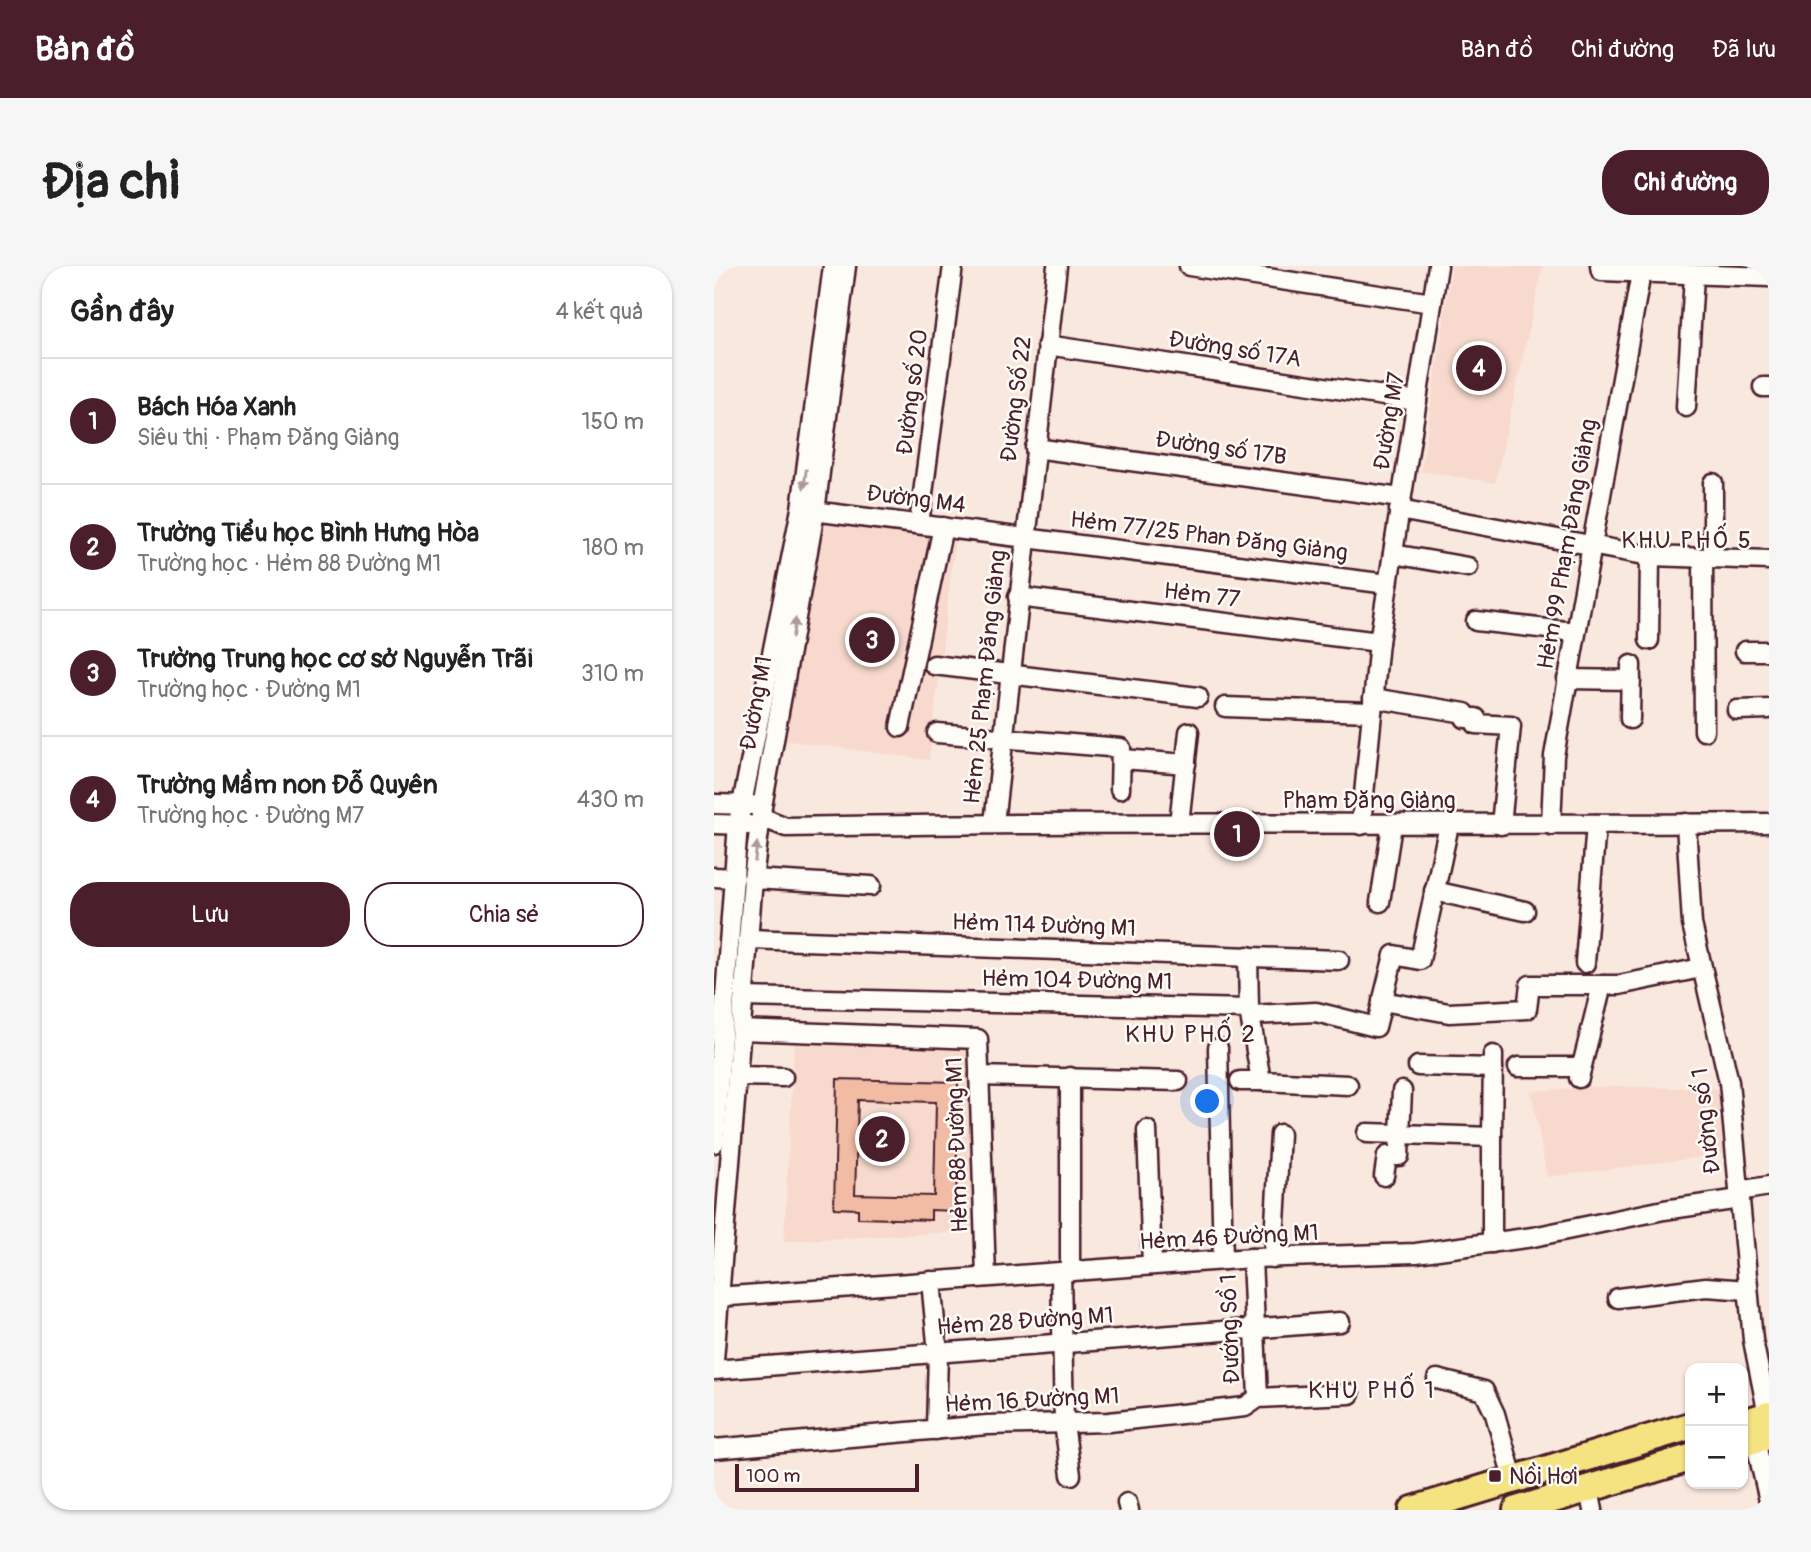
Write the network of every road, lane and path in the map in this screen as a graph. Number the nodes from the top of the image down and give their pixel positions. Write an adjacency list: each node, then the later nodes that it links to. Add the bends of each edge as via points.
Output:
1 (833, 266): 18 (street, Đường M1, one-way to 18)
2 (846, 266): 18 (street, Đường M1)
3 (953, 266): 19 (street, Đường số 20)
4 (1057, 266): 12 (street, Đường Số 22)
5 (1189, 266): 11 (street)
6 (1438, 266): 11 (street, Đường M7)
7 (1601, 269): 8 (street)
8 (1641, 273): 9 (street); 22 (street, Hẻm 99 Phạm Đăng Giảng)
9 (1695, 275): 10 (street); 14 (street)
10 (1769, 277)
11 (1432, 303): 13 (street, Đường M7)
12 (1047, 345): 13 (street, Đường số 17A); 15 (street, Đường Số 22)
13 (1417, 401): 17 (street, Đường M7)
14 (1686, 407)
15 (1035, 448): 17 (street, Đường số 17B); 21 (street, Đường Số 22)
16 (1713, 483): 25 (street)
17 (1400, 504): 22 (street, Đường số 17B); 23 (street, Đường M7)
18 (808, 510): 19 (street, Đường M4); 54 (street, Đường M1); 55 (street, Đường M1, one-way to 18)
19 (919, 524): 20 (street, Đường M4)
20 (943, 527): 21 (street, Đường M4); 45 (street)
21 (1025, 537): 28 (street, Hẻm 77/25 Phan Đăng Giảng); 29 (street, Hẻm 25 Phạm Đăng Giảng)
22 (1591, 546): 24 (street, Đường số 17B); 31 (street, Hẻm 99 Phạm Đăng Giảng)
23 (1392, 554): 27 (street); 28 (street, Đường M7)
24 (1650, 556): 25 (street, Đường số 17B); 32 (street)
25 (1708, 558): 26 (street, Đường số 17B); 46 (street)
26 (1769, 560)
27 (1468, 567)
28 (1388, 583): 33 (street, Đường M7)
29 (1018, 597): 33 (street, Hẻm 77); 37 (street, Hẻm 25 Phạm Đăng Giảng)
30 (1476, 621): 31 (street)
31 (1575, 632): 38 (street, Hẻm 99 Phạm Đăng Giảng)
32 (1649, 640)
33 (1379, 642): 40 (street, Đường M7)
34 (1745, 651): 35 (street)
35 (1769, 651)
36 (934, 665): 37 (street)
37 (1010, 675): 39 (street); 49 (street, Hẻm 25 Phạm Đăng Giảng)
38 (1567, 679): 44 (street, via 1631,673); 67 (street, Hẻm 99 Phạm Đăng Giảng, via 1554,756)
39 (1198, 697)
40 (1372, 705): 41 (street); 63 (street, Đường M7); 66 (street, via 1465,713 1465,718 1476,718 1476,724 1511,726)
41 (1225, 707)
42 (1769, 709): 43 (street)
43 (1737, 710)
44 (1630, 719)
45 (900, 727)
46 (1704, 731)
47 (1189, 732): 51 (street)
48 (937, 733): 49 (street)
49 (1002, 738): 50 (street, via 1121,748); 57 (street, Hẻm 25 Phạm Đăng Giảng)
50 (1123, 759): 51 (street); 52 (street)
51 (1186, 764): 61 (street)
52 (1120, 789)
53 (714, 804): 54 (street, Phạm Đăng Giảng)
54 (741, 804): 55 (street, Phạm Đăng Giảng); 60 (street, Đường M1)
55 (761, 817): 57 (street, Phạm Đăng Giảng, via 786,827); 60 (street, Phạm Đăng Giảng); 70 (street, Đường M1, one-way to 55)
56 (1769, 822): 58 (street, Phạm Đăng Giảng)
57 (994, 823): 61 (street, Phạm Đăng Giảng)
58 (1686, 823): 62 (street, Phạm Đăng Giảng); 80 (street, Đường số 1, via 1689,901)
59 (714, 824): 60 (street, Phạm Đăng Giảng)
60 (738, 824): 69 (street, Đường M1)
61 (1180, 824): 63 (street, Phạm Đăng Giảng)
62 (1596, 824): 67 (street, Phạm Đăng Giảng); 79 (street)
63 (1361, 825): 64 (street, Phạm Đăng Giảng)
64 (1392, 825): 65 (street, Phạm Đăng Giảng); 73 (street)
65 (1449, 825): 66 (street, Phạm Đăng Giảng); 72 (street)
66 (1501, 825): 67 (street, Phạm Đăng Giảng)
67 (1551, 825)
68 (714, 877): 69 (street)
69 (735, 878): 75 (street, Đường M1)
70 (753, 879): 71 (street); 76 (street, Đường M1)
71 (871, 886)
72 (1434, 891): 74 (street); 83 (street, via 1419,960 1394,955)
73 (1380, 902)
74 (1525, 911)
75 (722, 933): 89 (street, Đường M1)
76 (748, 939): 77 (street, Hẻm 114 Đường M1); 82 (street, Đường M1)
77 (1248, 956): 78 (street, Hẻm 114 Đường M1); 84 (street)
78 (1339, 960)
79 (1586, 963)
80 (1701, 968): 81 (street); 107 (street, Đường số 1, via 1727,1067)
81 (1602, 985): 83 (street, via 1530,985 1527,1009 1469,1014); 88 (street, via 1580,1073)
82 (744, 998): 84 (street, Hẻm 104 Đường M1); 85 (street, Đường M1)
83 (1382, 1001): 84 (street, Hẻm 104 Đường M1, via 1377,1027 1316,1012)
84 (1249, 1012): 96 (street)
85 (741, 1030): 90 (street, Đường M1); 91 (street, Hẻm 88 Đường M1, via 978,1039)
86 (1218, 1048): 111 (street)
87 (1418, 1066): 103 (street, via 1493,1061)
88 (1518, 1067)
89 (717, 1069): 104 (street, Đường M1)
90 (737, 1076): 92 (street); 117 (street, Đường M1)
91 (979, 1076): 93 (street); 114 (street, Hẻm 88 Đường M1)
92 (783, 1077)
93 (1070, 1077): 94 (street); 113 (street)
94 (1178, 1081)
95 (1240, 1081): 96 (street)
96 (1261, 1081): 97 (street)
97 (1349, 1085)
98 (1402, 1091): 102 (street)
99 (1147, 1130): 112 (street)
100 (1367, 1133): 102 (street)
101 (1280, 1134): 110 (street)
102 (1400, 1134): 103 (street); 105 (street, via 1399,1156 1387,1156)
103 (1492, 1137): 108 (street)
104 (714, 1143)
105 (1384, 1176)
106 (1769, 1186): 107 (street, Hẻm 46 Đường M1)
107 (1739, 1195): 108 (street, Hẻm 46 Đường M1); 116 (street, Đường số 1)
108 (1492, 1243): 110 (street, Hẻm 46 Đường M1, via 1397,1255)
109 (1252, 1258): 110 (street, Hẻm 46 Đường M1); 111 (street, Hẻm 46 Đường M1); 120 (street, Đướng Sồ 1)
110 (1273, 1258)
111 (1223, 1260): 112 (street, Hẻm 46 Đường M1)
112 (1152, 1265): 113 (street, Hẻm 46 Đường M1)
113 (1065, 1271): 114 (street, Hẻm 46 Đường M1); 121 (street)
114 (986, 1277): 115 (street, Hẻm 46 Đường M1)
115 (931, 1281): 117 (street, Hẻm 46 Đường M1); 122 (street)
116 (1748, 1290): 118 (street, via 1706,1287); 130 (street, Đường số 1)
117 (718, 1297): 123 (street, Đường M1)
118 (1618, 1298)
119 (1340, 1322): 120 (street, Hẻm 28 Đường M1)
120 (1255, 1328): 121 (street, Hẻm 28 Đường M1); 127 (street, Đướng Sồ 1)
121 (1063, 1343): 122 (street, Hẻm 28 Đường M1); 128 (street)
122 (938, 1353): 124 (street, Hẻm 28 Đường M1); 131 (street)
123 (714, 1360)
124 (714, 1370)
125 (1437, 1379): 137 (street, via 1484,1391)
126 (1350, 1394): 127 (street, Hẻm 16 Đường M1)
127 (1258, 1398): 128 (street, Hẻm 16 Đường M1, via 1245,1407)
128 (1064, 1423): 131 (street, Hẻm 16 Đường M1); 136 (street)
129 (1685, 1427): 137 (highway)
130 (1757, 1427): 138 (street, Đường số 1)
131 (936, 1430): 133 (street, Hẻm 16 Đường M1)
132 (1685, 1440): 141 (highway)
133 (714, 1449)
134 (1685, 1460): 142 (highway)
135 (1685, 1471): 139 (highway)
136 (1071, 1475)
137 (1514, 1478): 140 (highway)
138 (1769, 1501)
139 (1592, 1505): 143 (highway)
140 (1413, 1510)
141 (1453, 1510)
142 (1517, 1510)
143 (1560, 1510)

